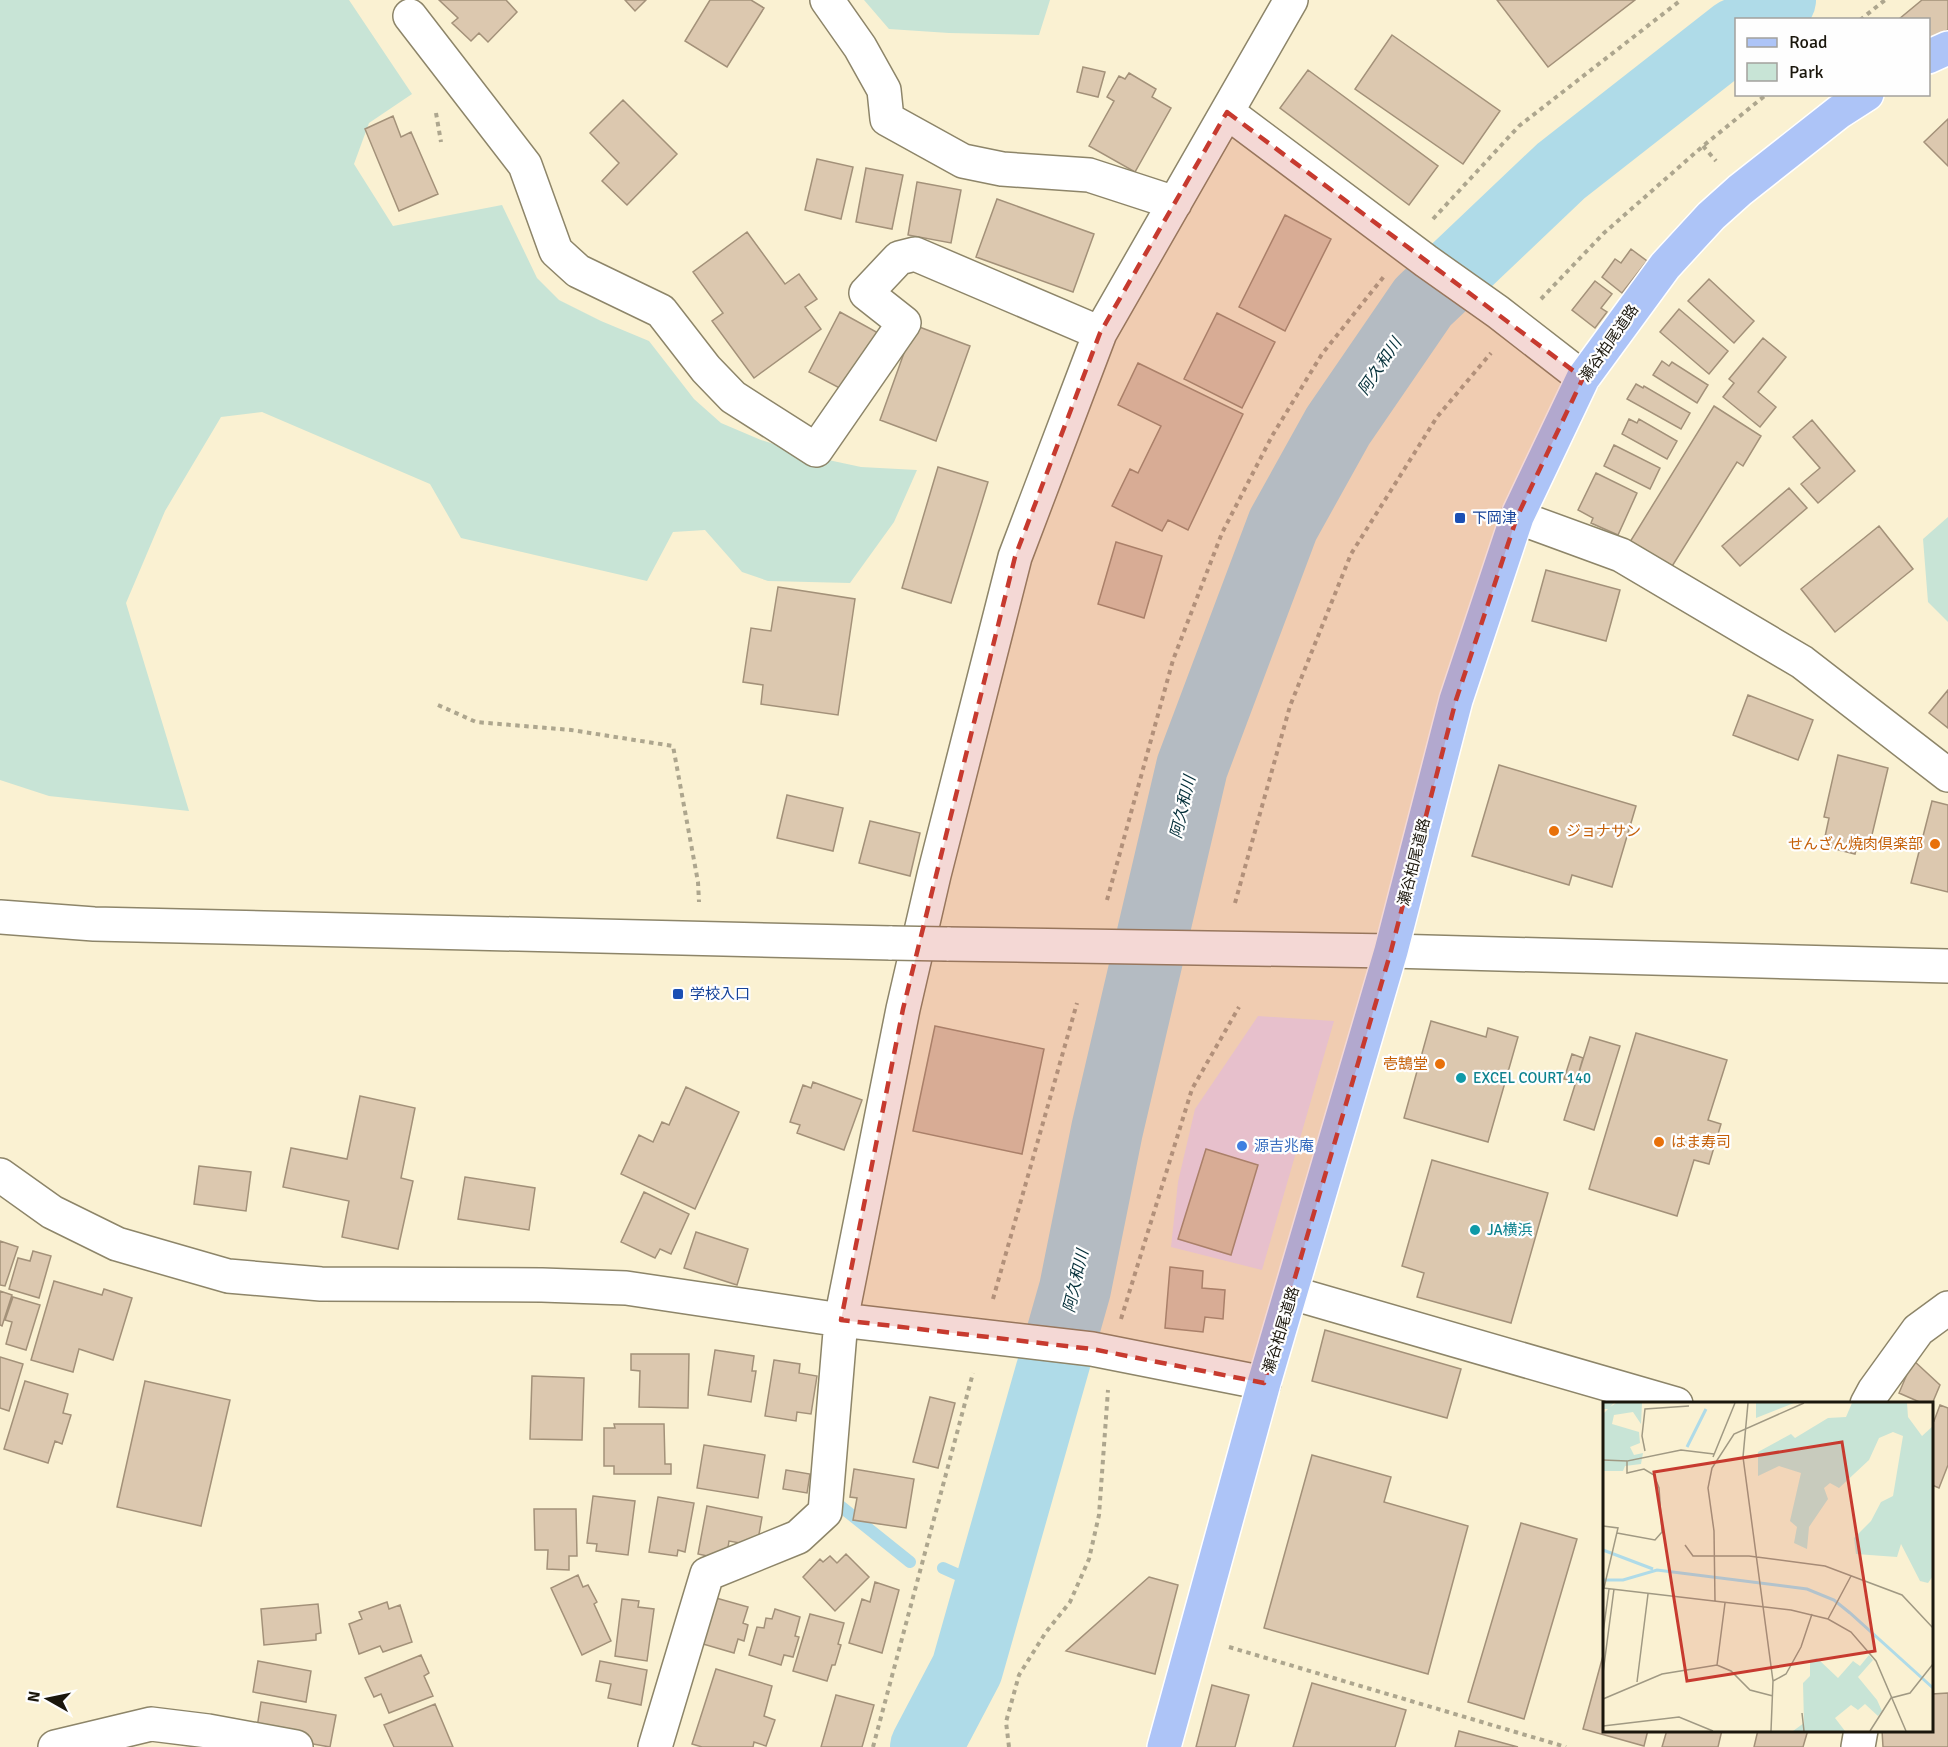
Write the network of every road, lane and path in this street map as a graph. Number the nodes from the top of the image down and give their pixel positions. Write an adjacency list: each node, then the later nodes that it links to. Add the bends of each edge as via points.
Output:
1 (827, 0): 12 (street, via 884,90 886,119 963,161 1002,169 1089,175)
2 (1291, 0): 11 (street)
3 (1681, 0): 13 (path, via 1519,126)
4 (1885, 0): 6 (path)
5 (410, 16): 15 (street, via 525,165 556,251 578,272 661,311 733,397 816,450 904,323 867,293 899,258 915,254)
6 (1862, 18)
7 (1948, 48): 8 (main road)
8 (1930, 57)
9 (1765, 96): 14 (path)
10 (1864, 96): 16 (main road, 瀬谷柏尾道路, via 1711,216 1665,266)
11 (1227, 112): 12 (street); 13 (street)
12 (1175, 203): 15 (street)
13 (1417, 254): 14 (street); 20 (path, via 1323,354 1272,435 1222,533 1173,660)
14 (1506, 319): 16 (street); 21 (path, via 1437,417 1351,554 1290,706)
15 (1100, 333): 30 (street, via 1015,557 903,1009)
16 (1584, 378): 17 (main road, 瀬谷柏尾道路)
17 (1517, 517): 19 (street, via 1622,555 1802,662); 24 (main road, 瀬谷柏尾道路, via 1456,700)
18 (438, 705): 23 (path, via 476,722 571,730 673,746 698,882)
19 (1948, 775)
20 (1107, 900)
21 (1235, 903)
22 (0, 916): 23 (street, via 106,925)
23 (701, 939): 24 (street, bridge)
24 (1391, 951): 25 (street); 28 (main road, 瀬谷柏尾道路)
25 (1948, 966)
26 (1239, 1007): 31 (path, via 1192,1089)
27 (4, 1183): 30 (street, via 117,1244 228,1276 321,1284 626,1288)
28 (1292, 1293): 32 (main road, 瀬谷柏尾道路); 33 (street)
29 (1948, 1308): 34 (street, via 1918,1330)
30 (841, 1320): 31 (street); 39 (street, via 825,1512 798,1537 707,1574)
31 (1101, 1351): 32 (street); 40 (path, via 1099,1515 1089,1559 1070,1602 1019,1675 1006,1722)
32 (1264, 1383): 35 (main road, 瀬谷柏尾道路)
33 (1669, 1402)
34 (1869, 1402)
35 (1194, 1637): 41 (main road, 瀬谷柏尾道路); 42 (path)
36 (1861, 1732): 43 (street)
37 (55, 1747): 38 (street, via 151,1724)
38 (296, 1747)
39 (654, 1747)
40 (1009, 1747)
41 (1164, 1747)
42 (1566, 1747)
43 (1858, 1747)

